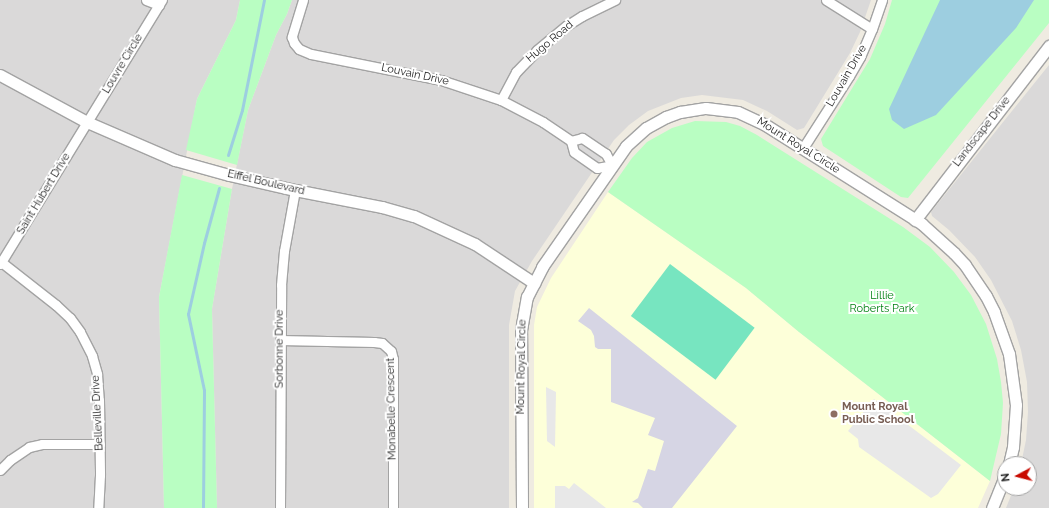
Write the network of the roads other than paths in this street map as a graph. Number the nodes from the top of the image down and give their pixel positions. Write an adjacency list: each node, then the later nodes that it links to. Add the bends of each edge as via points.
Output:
1 (146, 0): 6 (street, Louvre Circle)
2 (303, 0): 10 (street, Louvain Drive, via 292,37 294,44 304,52 441,80)
3 (615, 0): 10 (street, Hugo Road, via 566,26 537,50 516,72)
4 (826, 0): 7 (street)
5 (882, 0): 7 (street, Louvain Drive)
6 (160, 3): 11 (street, Louvre Circle)
7 (872, 29): 13 (street, Louvain Drive, via 849,76)
8 (1049, 46): 16 (street, Landscape Drive)
9 (0, 75): 11 (street, Eiffel Boulevard)
10 (502, 100): 12 (street, Louvain Drive, via 544,122)
11 (87, 122): 15 (street, Eiffel Boulevard, via 154,151 208,170); 17 (street, Saint Hubert Drive)
12 (571, 141): 14 (street, Louvain Drive, via 582,138 606,154); 14 (street, Louvain Drive, via 574,152 597,168)
13 (802, 148): 14 (street, Mount Royal Circle, via 752,117 724,109 706,108 680,112 646,128 626,146); 16 (street, Mount Royal Circle)
14 (612, 165): 18 (street, Mount Royal Circle, via 542,267)
15 (295, 190): 18 (street, Eiffel Boulevard, via 414,216 475,244); 19 (street, Sorbonne Drive, via 282,270)
16 (915, 220): 21 (street, Mount Royal Circle, via 940,239 965,265 986,296 1002,332 1012,370 1016,404)
17 (0, 262): 20 (street, Belleville Drive, via 70,318 86,343 97,374)
18 (534, 283): 27 (street, Mount Royal Circle, via 525,305 521,330)
19 (280, 340): 25 (street, Sorbonne Drive); 26 (street, Monabelle Crescent, via 374,342 382,343 391,351)
20 (100, 444): 22 (street, via 42,444 29,447); 24 (street, Belleville Drive)
21 (1011, 456)
22 (0, 470)
23 (997, 496): 28 (street)
24 (98, 508)
25 (280, 508)
26 (393, 508)
27 (522, 508)
28 (992, 508)

